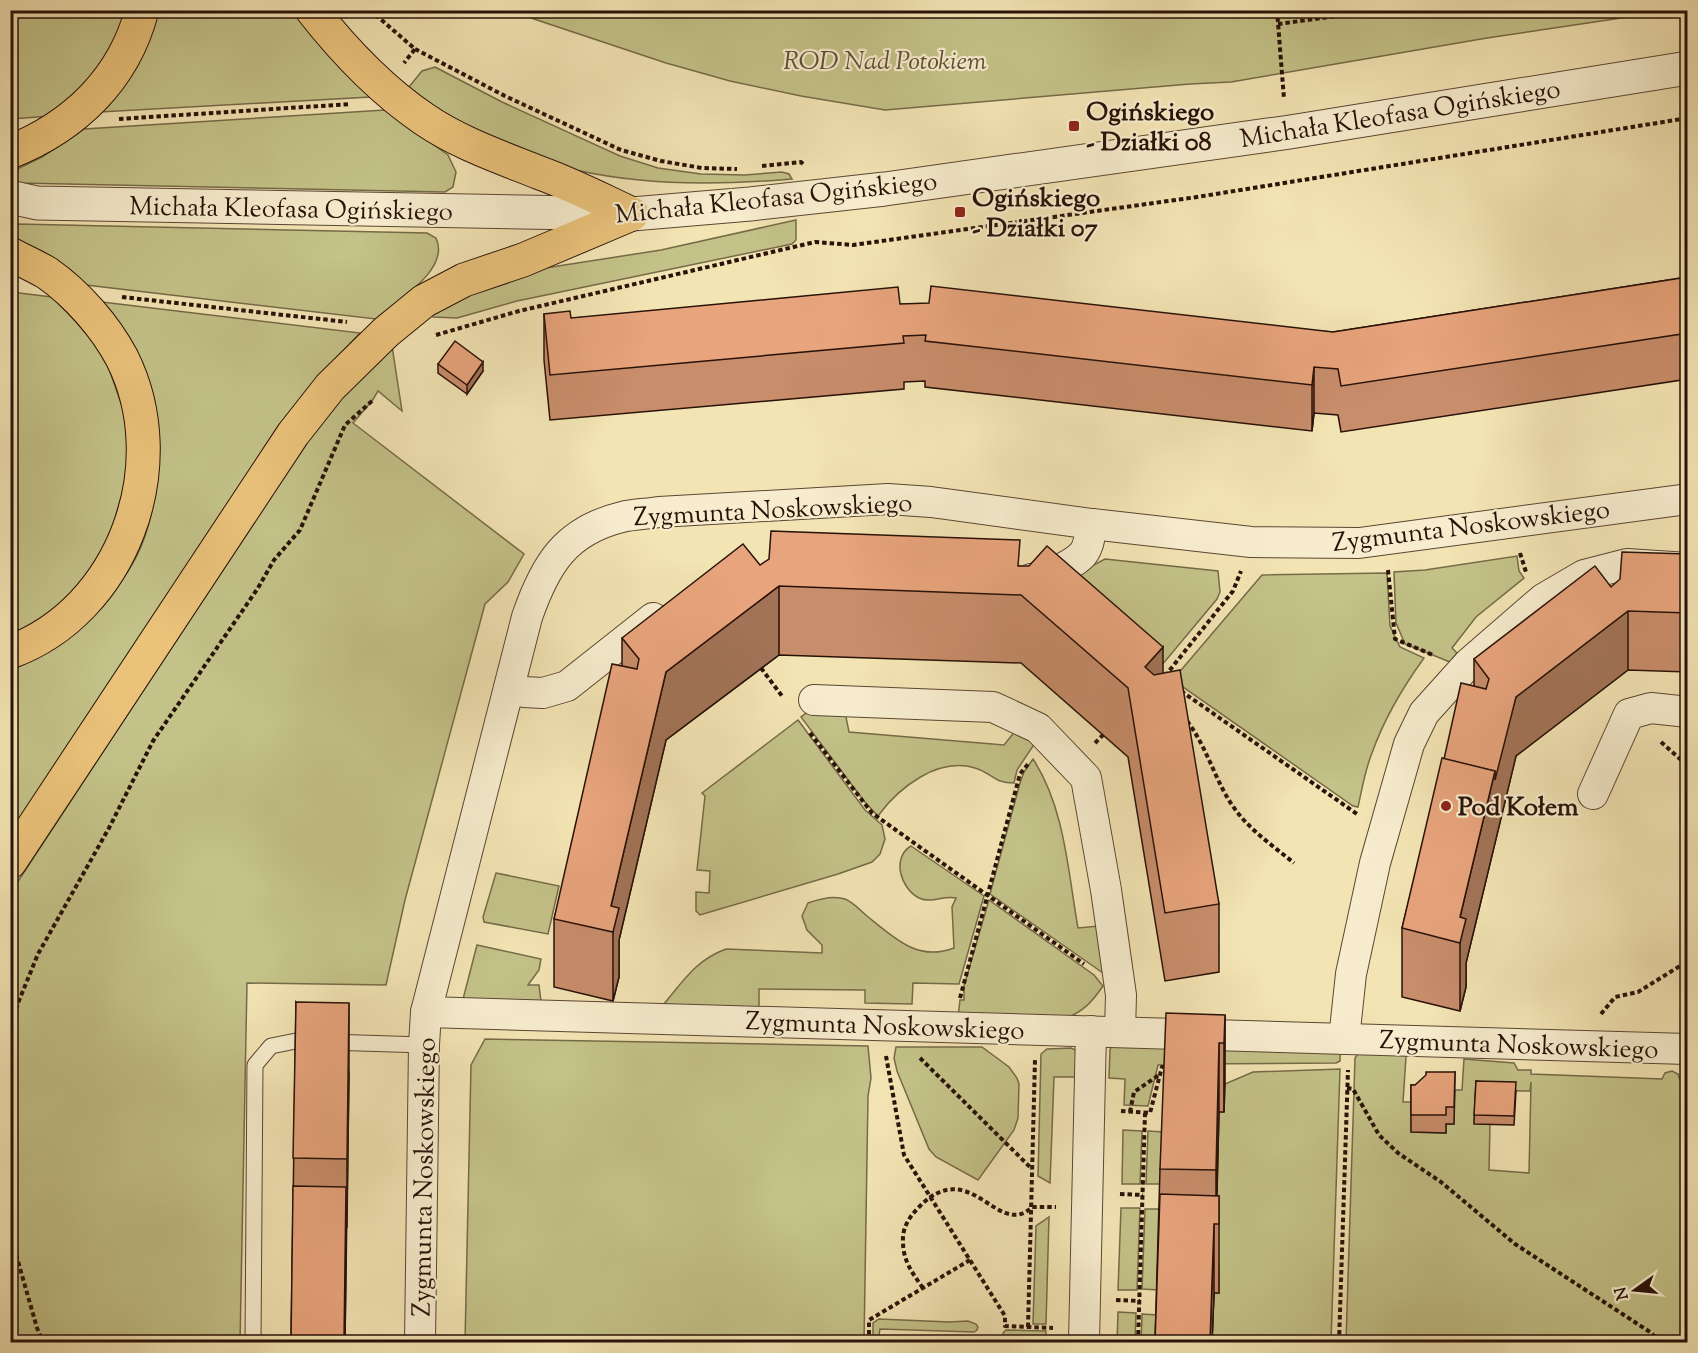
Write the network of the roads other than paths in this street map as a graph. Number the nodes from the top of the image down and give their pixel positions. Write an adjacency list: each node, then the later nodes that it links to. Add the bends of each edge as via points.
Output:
1 (142, 10): 4 (main road, via 128,48 96,96 67,122)
2 (312, 10): 6 (main road, via 360,67 424,119 488,153)
3 (1688, 68): 6 (street, Michała Kleofasa Ogińskiego, via 1301,130 885,189)
4 (10, 152)
5 (19, 203): 6 (street, Michała Kleofasa Ogińskiego)
6 (632, 214): 18 (main road, via 464,280 424,301 330,387 293,434)
7 (10, 254): 13 (main road, via 46,273 69,291 108,336 132,383 139,409 143,456 132,525 111,568 93,593 59,625)
8 (1688, 498): 9 (street, Zygmunta Noskowskiego, via 1359,543 1251,542)
9 (1092, 524): 11 (street, via 1082,556 1041,577); 14 (street, Zygmunta Noskowskiego, via 888,499 623,516 593,526 552,561 534,597)
10 (1688, 568): 22 (street, Zygmunta Noskowskiego, via 1627,564 1584,575 1543,600 1464,669 1424,713 1409,744 1375,863 1351,974)
11 (1005, 578)
12 (677, 598): 14 (street, via 567,686 543,693)
13 (10, 652)
14 (509, 688): 19 (street, Zygmunta Noskowskiego)
15 (801, 702): 21 (street, via 993,707 1038,728 1086,778 1121,995)
16 (1688, 712): 17 (street, via 1651,708 1629,714)
17 (1593, 794)
18 (10, 862)
19 (426, 1012): 20 (street, Zygmunta Noskowskiego); 23 (street, Zygmunta Noskowskiego)
20 (1091, 1031): 21 (street, Zygmunta Noskowskiego); 25 (street)
21 (1120, 1032): 22 (street, Zygmunta Noskowskiego)
22 (1347, 1039): 24 (street, Zygmunta Noskowskiego)
23 (424, 1045): 26 (lane, via 296,1041 270,1046 255,1065); 27 (street, Zygmunta Noskowskiego)
24 (1688, 1048)
25 (1084, 1336)
26 (253, 1342)
27 (420, 1342)

